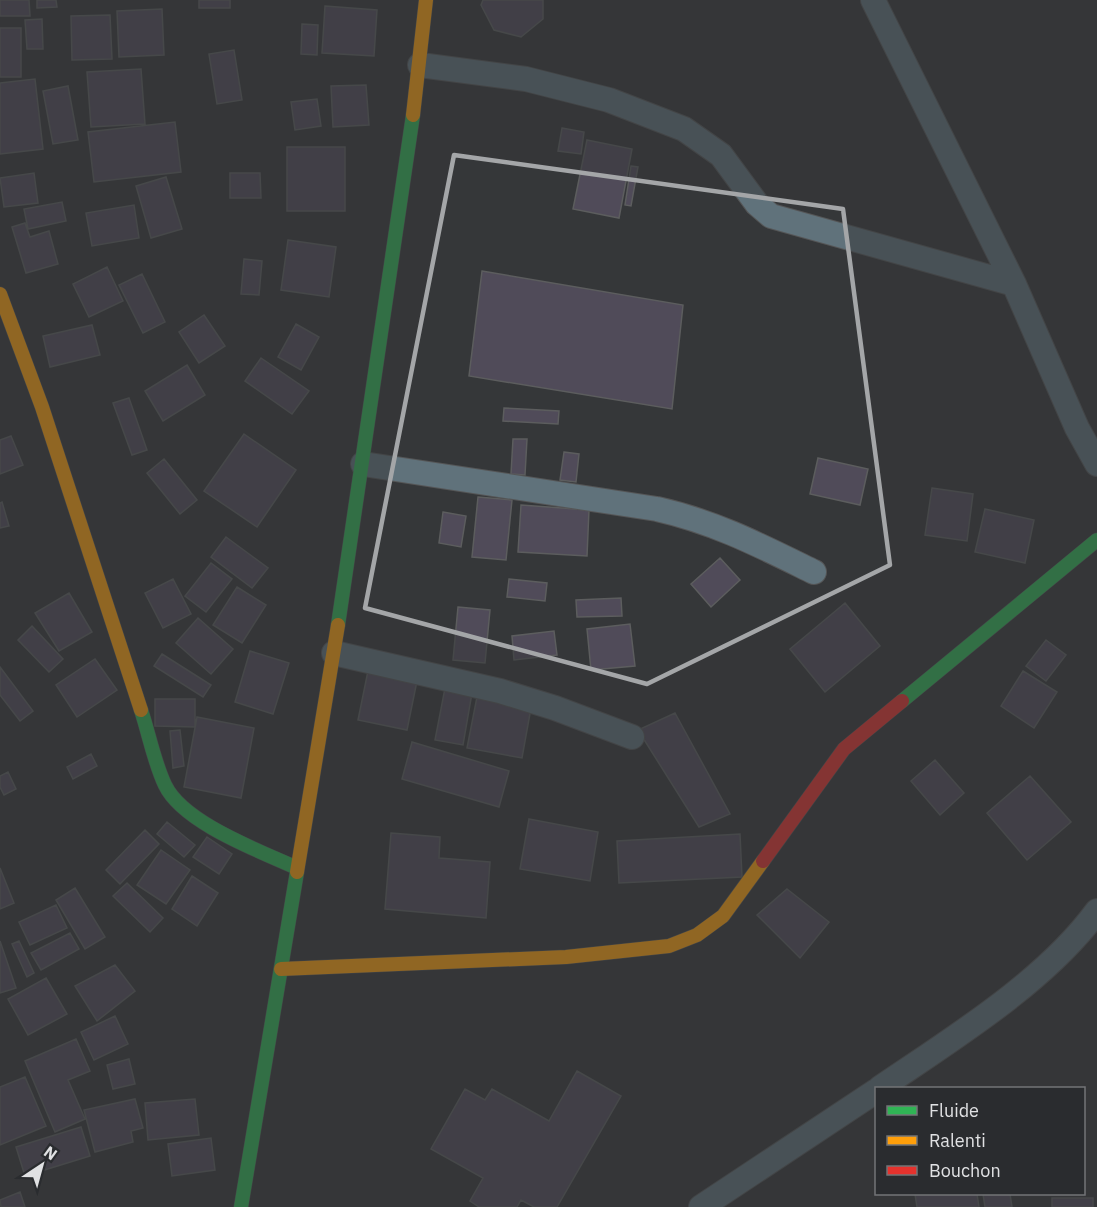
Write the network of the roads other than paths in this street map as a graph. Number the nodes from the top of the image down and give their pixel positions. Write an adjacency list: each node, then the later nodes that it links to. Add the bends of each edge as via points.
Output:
1 (426, 0): 3 (street)
2 (873, 0): 4 (street)
3 (420, 65): 4 (street, via 526,79 609,100 705,141 722,155 757,204 771,216); 7 (street)
4 (1014, 284): 6 (street)
5 (0, 294): 13 (street, via 42,407 166,787 215,831)
6 (1087, 430): 8 (street)
7 (363, 464): 10 (street, via 696,517); 11 (street)
8 (1097, 464)
9 (1097, 540): 15 (street, via 844,749 723,916 697,935 669,946 566,957)
10 (814, 572)
11 (334, 653): 12 (street, via 500,692); 13 (street)
12 (632, 737)
13 (297, 868): 15 (street)
14 (1097, 911): 16 (street, via 1048,964 962,1032)
15 (281, 969): 18 (street)
16 (882, 1087)
17 (875, 1092): 19 (street)
18 (241, 1207)
19 (701, 1207)

